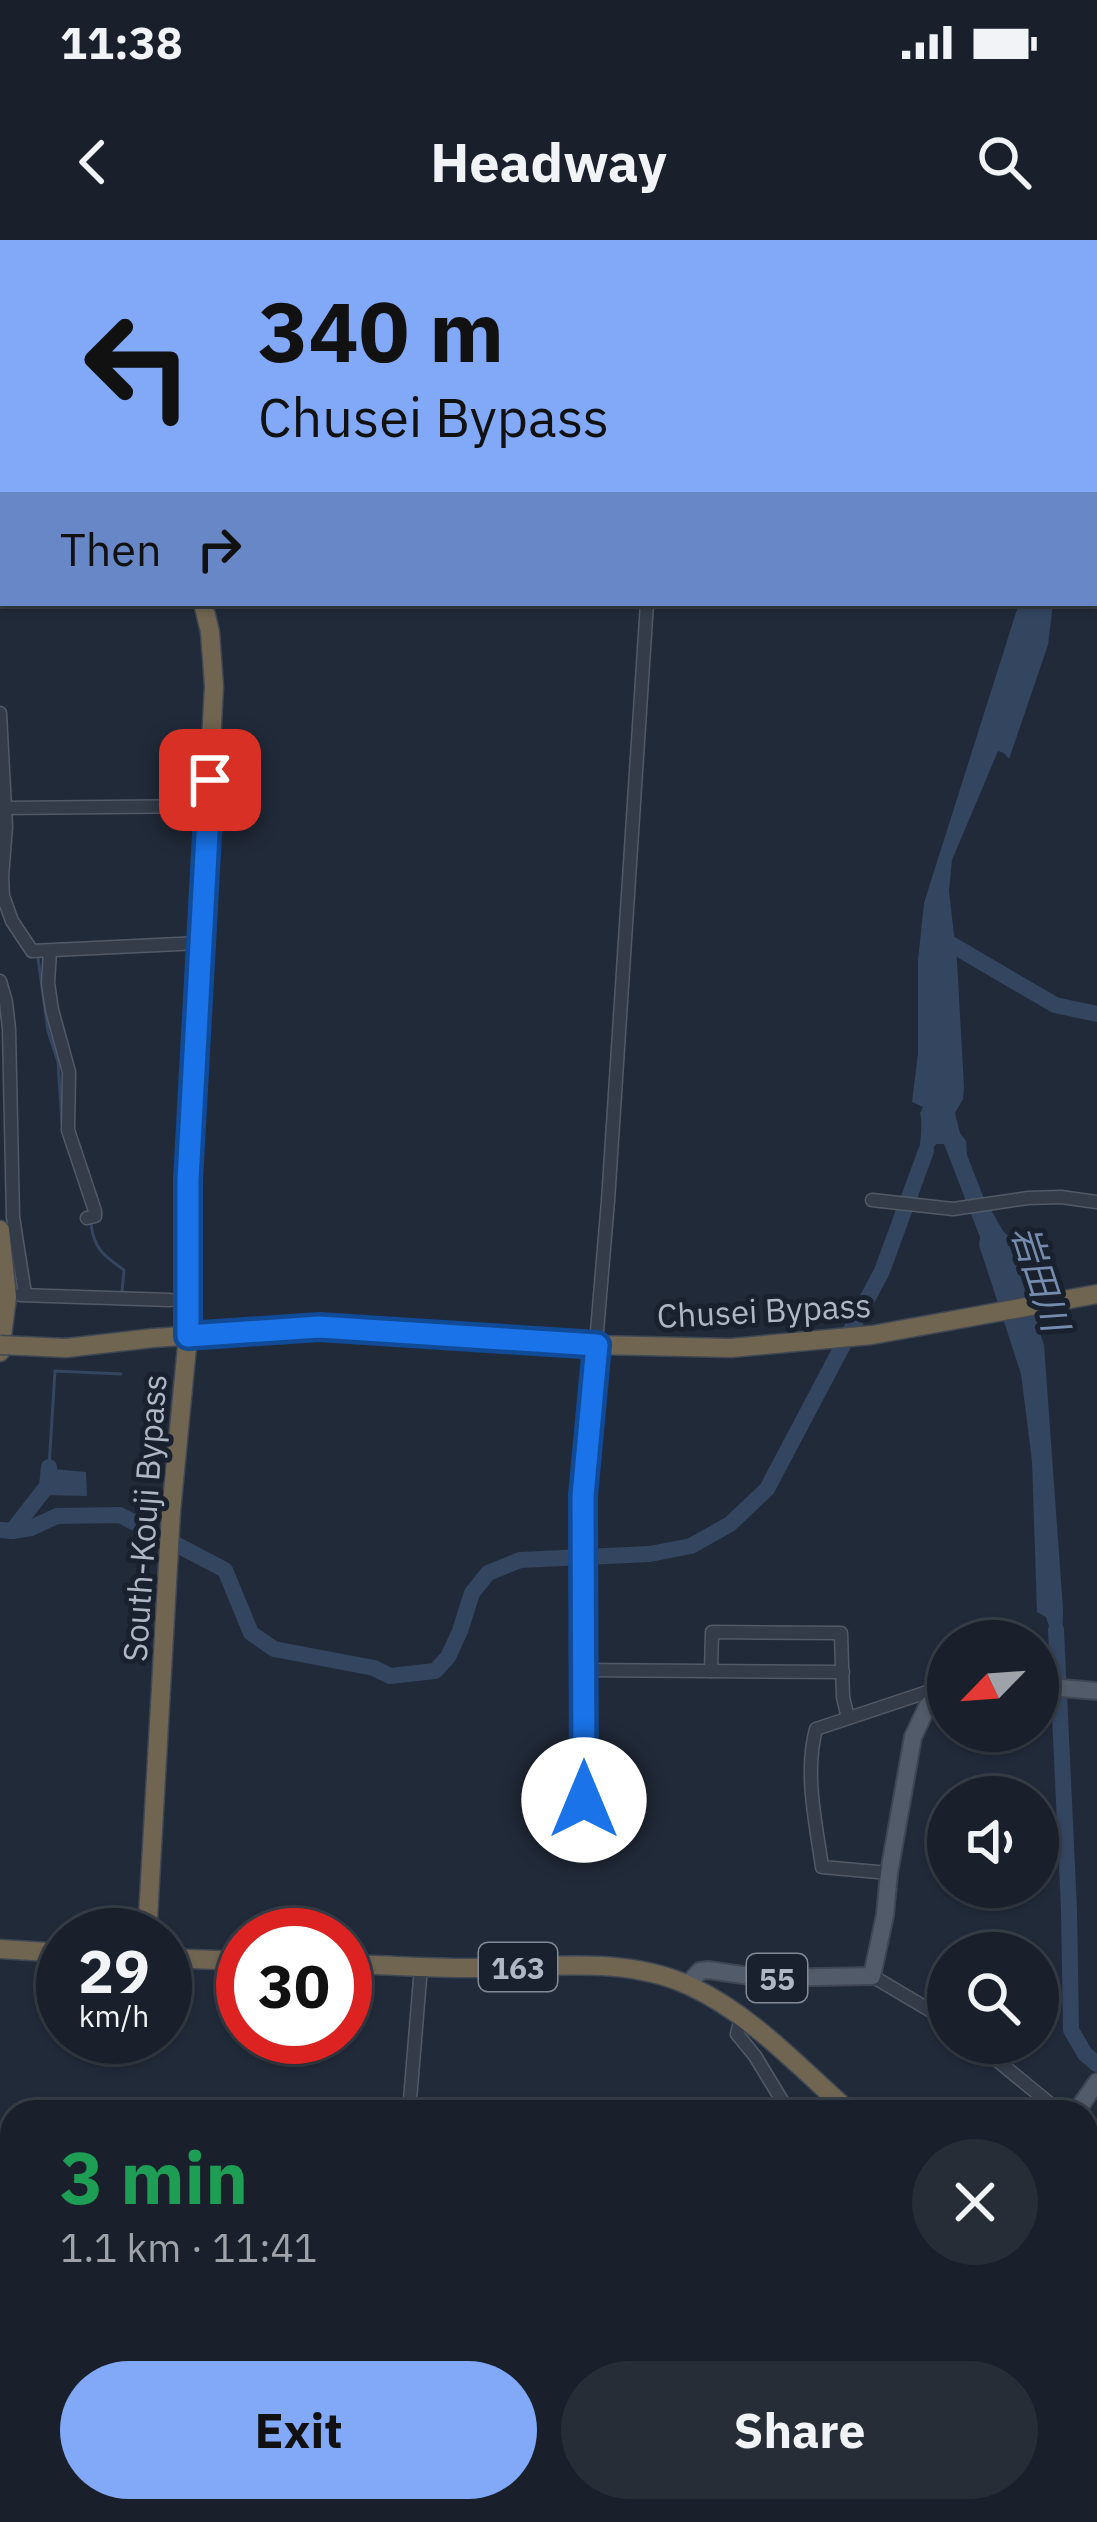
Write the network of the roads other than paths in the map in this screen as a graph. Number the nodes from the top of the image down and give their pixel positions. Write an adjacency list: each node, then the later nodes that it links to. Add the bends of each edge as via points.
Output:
1 (204, 606): 4 (highway, South-Kouji Bypass, via 214,686)
2 (647, 606): 17 (street)
3 (0, 713): 5 (street)
4 (208, 806): 5 (street); 6 (highway, South-Kouji Bypass)
5 (5, 808): 7 (street, via 5,904 32,951)
6 (200, 944): 7 (street); 16 (highway, South-Kouji Bypass)
7 (50, 952): 11 (street, via 52,1010 69,1072 68,1130)
8 (0, 981): 13 (street, via 9,1029)
9 (872, 1200): 10 (street, via 927,1208 1028,1198)
10 (1097, 1202)
11 (91, 1217)
12 (0, 1230): 13 (highway)
13 (16, 1296): 15 (street); 18 (highway)
14 (1088, 1296): 17 (highway, Chusei Bypass, via 808,1342)
15 (170, 1300)
16 (188, 1336): 17 (highway, Chusei Bypass, via 319,1327); 18 (highway, Chusei Bypass, bridge); 29 (highway, South-Kouji Bypass)
17 (597, 1345): 19 (street, via 583,1496)
18 (0, 1348)
19 (584, 1670): 20 (street); 27 (street)
20 (711, 1671): 21 (street); 21 (street, via 712,1632 842,1634)
21 (842, 1672): 26 (street)
22 (1059, 1687): 23 (main road)
23 (1097, 1691)
24 (927, 1692): 26 (street)
25 (927, 1708): 28 (main road, via 913,1737)
26 (848, 1718): 28 (street, via 816,1730 812,1744 822,1868)
27 (584, 1822)
28 (889, 1873): 34 (main road)
29 (149, 1908)
30 (0, 1949): 31 (highway)
31 (36, 1951)
32 (372, 1965): 33 (highway, 163)
33 (422, 1966): 35 (highway, 163, via 601,1966); 39 (street)
34 (872, 1976): 35 (main road, 55, via 708,1970); 36 (street)
35 (688, 1984): 37 (highway, 163)
36 (927, 2006)
37 (741, 2018): 40 (street, via 737,2034); 41 (highway, 163)
38 (1002, 2064): 42 (street)
39 (410, 2100)
40 (782, 2100)
41 (836, 2100)
42 (1045, 2100)

